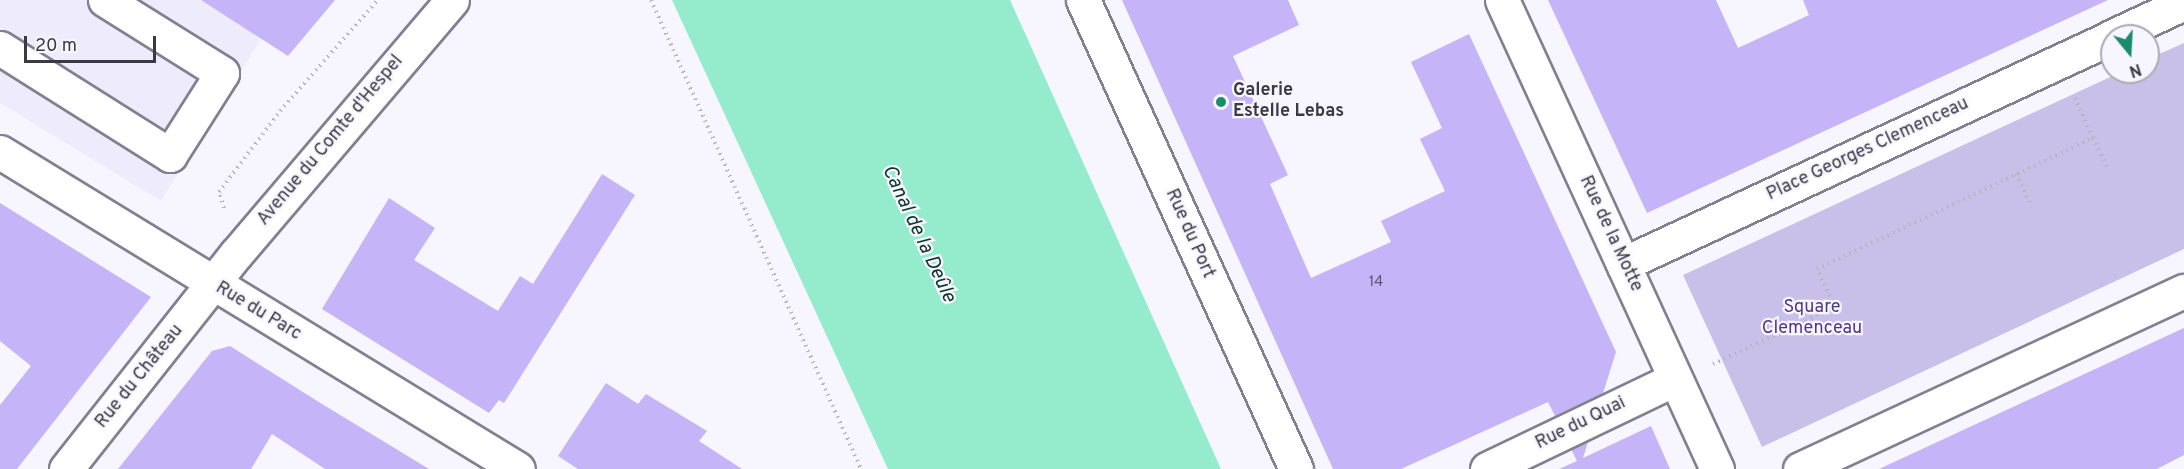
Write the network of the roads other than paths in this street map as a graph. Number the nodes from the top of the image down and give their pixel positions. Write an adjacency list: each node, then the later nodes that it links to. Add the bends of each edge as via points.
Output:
1 (105, 0): 8 (street, via 222,74 170,156)
2 (452, 0): 11 (street, Avenue du Comte d'Hespel)
3 (1083, 0): 16 (street, Rue du Port)
4 (1502, 0): 10 (street, Rue de la Motte)
5 (2184, 3): 6 (street, Place Georges Clemenceau)
6 (2139, 24)
7 (2100, 42): 10 (street, Place Georges Clemenceau)
8 (0, 48)
9 (0, 152): 11 (street, Rue du Parc)
10 (1623, 264): 13 (street, Rue de la Motte)
11 (213, 284): 14 (street, Rue du Château); 15 (street, Rue du Parc)
12 (2184, 291): 19 (street)
13 (1676, 379): 17 (street, Rue du Quai); 18 (street, Rue de la Motte)
14 (66, 469)
15 (518, 469)
16 (1296, 469)
17 (1487, 469)
18 (1717, 469)
19 (1800, 469)

